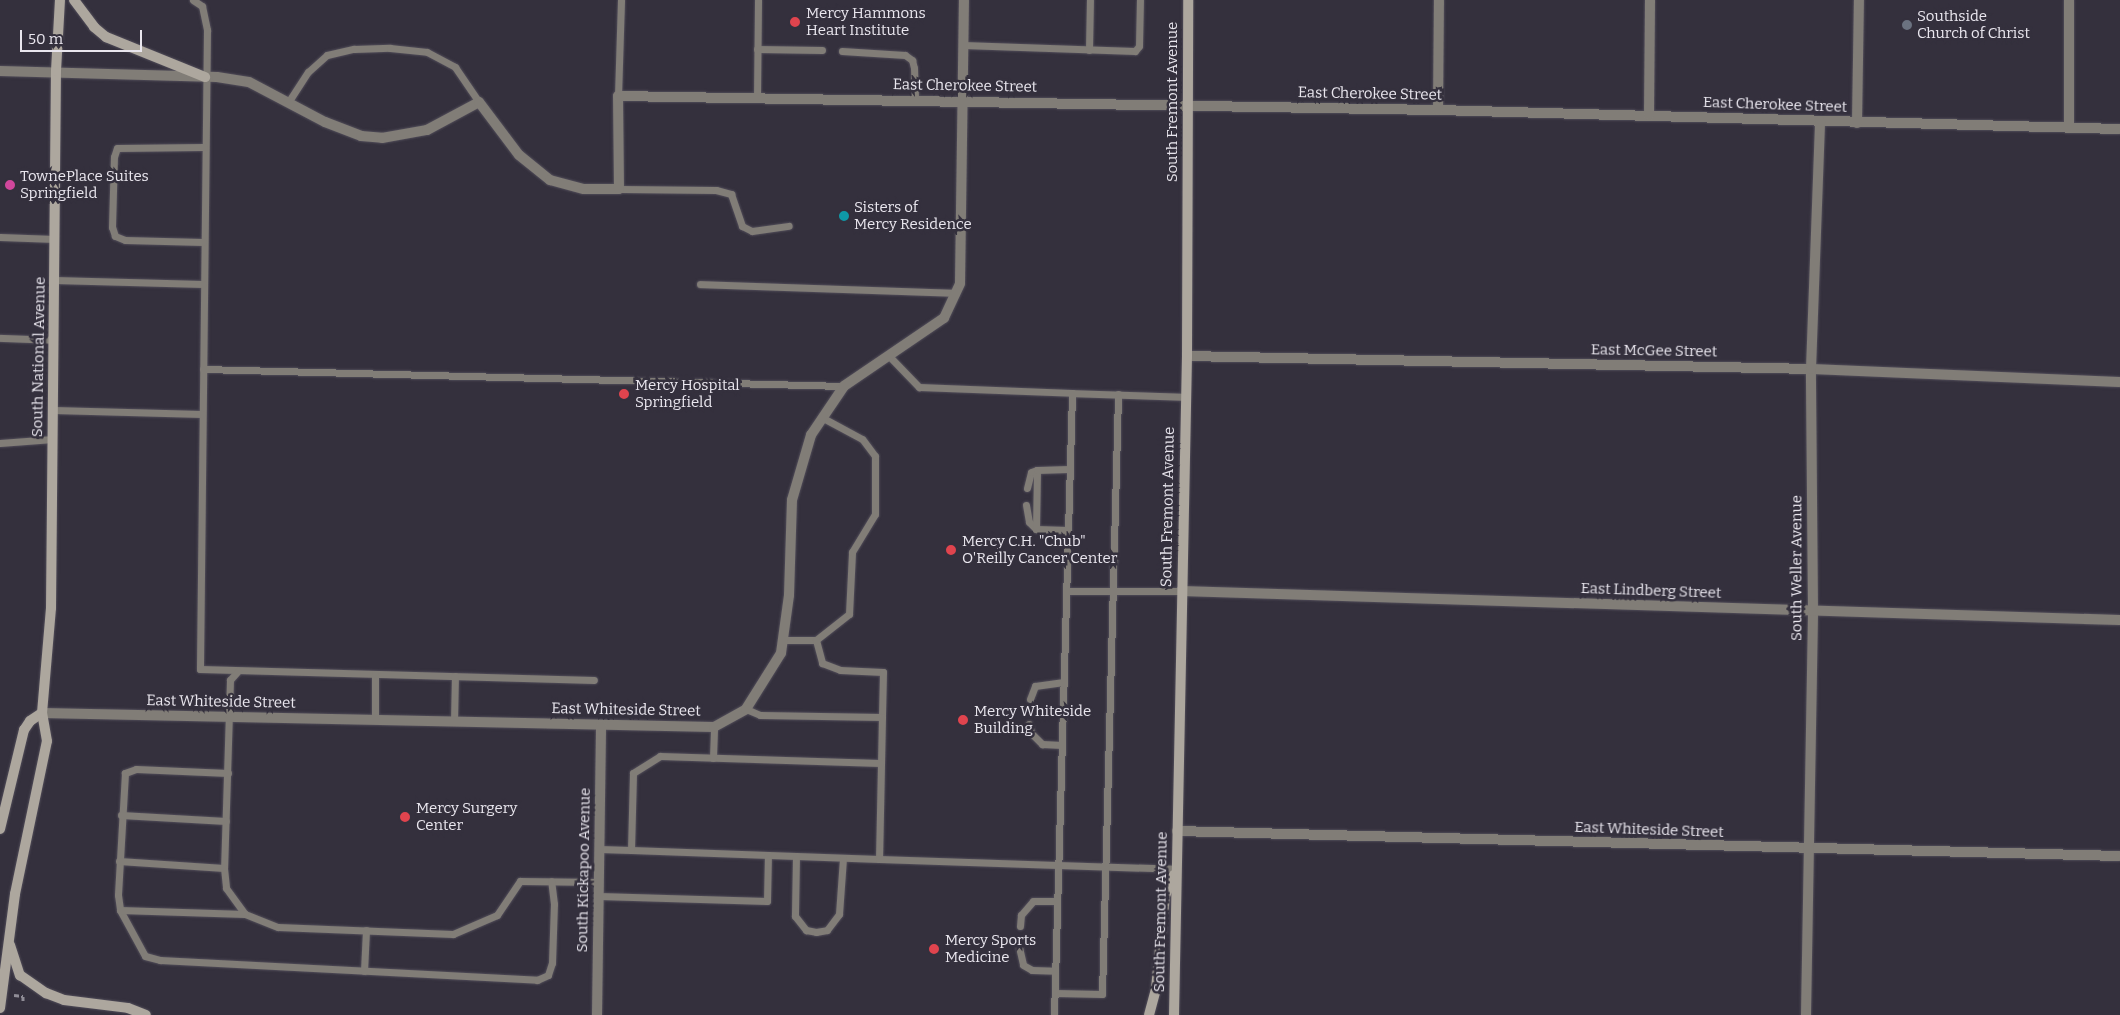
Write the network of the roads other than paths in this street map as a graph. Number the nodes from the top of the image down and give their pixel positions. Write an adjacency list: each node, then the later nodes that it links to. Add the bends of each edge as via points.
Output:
1 (60, 0): 20 (main road, South National Avenue)
2 (74, 0): 21 (main road, via 94,28 106,37)
3 (193, 0): 21 (lane, via 202,6 207,18)
4 (621, 0): 22 (lane)
5 (758, 0): 15 (lane)
6 (964, 0): 14 (street, East Whiteside Street)
7 (1090, 0): 17 (lane)
8 (1140, 0): 17 (lane, via 1139,46 1136,51)
9 (1188, 0): 28 (main road, South Fremont Avenue)
10 (1439, 0): 29 (street)
11 (1650, 0): 30 (street)
12 (1859, 0): 32 (street)
13 (2069, 0): 33 (street)
14 (963, 45): 17 (lane); 25 (street, East Whiteside Street)
15 (757, 49): 16 (lane); 23 (lane)
16 (822, 50)
17 (1089, 50)
18 (842, 51): 24 (lane, via 905,54 912,60 914,68)
19 (0, 70): 20 (street)
20 (56, 70): 21 (street); 39 (main road, South National Avenue)
21 (204, 77): 26 (street, via 249,82); 35 (lane)
22 (618, 96): 23 (street, East Cherokee Street); 36 (street)
23 (757, 98): 24 (street, East Cherokee Street)
24 (915, 100): 25 (street, East Cherokee Street)
25 (962, 100): 28 (street, East Cherokee Street); 44 (street, East Whiteside Street, via 960,283)
26 (289, 101): 27 (street, via 325,122 361,136 382,138 427,130); 27 (lane, via 308,72 327,55 354,49 390,48 427,52 455,67)
27 (479, 102): 36 (street, via 519,155 550,180 584,189)
28 (1188, 105): 29 (street, East Cherokee Street); 47 (main road, South Fremont Avenue)
29 (1438, 110): 30 (street, East Cherokee Street)
30 (1649, 115): 31 (street, East Cherokee Street)
31 (1820, 121): 32 (street, East Cherokee Street); 50 (street, South Weller Avenue)
32 (1857, 123): 33 (street, East Cherokee Street)
33 (2069, 127): 34 (street, East Cherokee Street)
34 (2120, 129)
35 (204, 147): 40 (lane); 40 (lane, via 117,148 112,227 115,236 126,240)
36 (618, 189): 37 (lane, via 716,190 731,194 742,226 752,231)
37 (789, 226)
38 (0, 237): 39 (lane)
39 (55, 240): 41 (main road, South National Avenue)
40 (203, 242): 42 (lane)
41 (54, 280): 42 (lane); 46 (main road, South National Avenue)
42 (203, 284): 49 (lane)
43 (700, 284): 44 (lane)
44 (956, 293): 48 (street, East Whiteside Street, via 944,318)
45 (0, 338): 46 (lane)
46 (54, 340): 56 (main road, South National Avenue)
47 (1187, 356): 50 (street, East McGee Street); 55 (main road, South Fremont Avenue)
48 (890, 357): 52 (street, East Whiteside Street); 53 (lane, via 919,387)
49 (203, 369): 52 (lane); 57 (lane)
50 (1810, 369): 51 (street, East McGee Street); 70 (street, South Weller Avenue)
51 (2120, 382)
52 (844, 386): 58 (street, East Whiteside Street)
53 (1072, 393): 54 (lane); 61 (lane)
54 (1118, 394): 55 (lane); 68 (lane)
55 (1186, 397): 69 (main road, South Fremont Avenue)
56 (53, 410): 57 (lane); 59 (main road, South National Avenue)
57 (202, 414): 74 (lane, via 200,669)
58 (823, 418): 72 (street, East Whiteside Street, via 811,435 792,500 789,595); 73 (lane, via 862,439 875,456 875,514 852,552 849,614)
59 (53, 439): 60 (lane); 81 (main road, South National Avenue, via 51,608)
60 (0, 443)
61 (1069, 469): 62 (lane); 66 (lane)
62 (1037, 470): 63 (lane, via 1032,472); 65 (lane)
63 (1027, 488)
64 (1026, 505): 65 (lane, via 1029,522)
65 (1036, 529): 66 (lane)
66 (1068, 530): 67 (lane)
67 (1066, 591): 68 (lane); 78 (lane)
68 (1112, 592): 69 (lane); 108 (lane)
69 (1181, 592): 70 (street, East Lindberg Street); 96 (main road, South Fremont Avenue)
70 (1813, 611): 71 (street, East Lindberg Street); 97 (street, South Weller Avenue)
71 (2120, 620)
72 (783, 640): 73 (lane); 80 (street, East Whiteside Street, via 781,653)
73 (816, 640): 83 (lane, via 822,664 840,670 883,672)
74 (238, 670): 75 (lane); 82 (lane, via 230,680)
75 (375, 674): 76 (lane); 84 (lane)
76 (455, 676): 77 (lane); 85 (lane)
77 (594, 680)
78 (1064, 682): 79 (lane, via 1035,686); 89 (lane)
79 (1030, 700)
80 (746, 709): 83 (lane, via 760,716); 88 (street, East Whiteside Street)
81 (42, 713): 82 (street, East Whiteside Street); 95 (main road, via 24,730); 118 (main road, South National Avenue, via 47,741)
82 (229, 716): 84 (street, East Whiteside Street); 92 (lane)
83 (882, 716): 91 (lane)
84 (375, 720): 85 (street, East Whiteside Street)
85 (454, 722): 87 (street, East Whiteside Street)
86 (1029, 724): 89 (lane, via 1031,733 1042,744)
87 (601, 726): 88 (street, East Whiteside Street); 98 (street, South Kickapoo Avenue)
88 (714, 727): 90 (lane)
89 (1062, 745): 106 (lane)
90 (713, 758): 91 (lane); 99 (lane, via 660,756 633,773)
91 (880, 763): 104 (lane)
92 (228, 773): 93 (lane, via 136,769 125,773); 94 (lane)
93 (121, 814): 94 (lane); 105 (lane)
94 (226, 821): 107 (lane)
95 (0, 829)
96 (1177, 831): 97 (street, East Whiteside Street); 109 (main road, South Fremont Avenue)
97 (1809, 849): 102 (street, East Whiteside Street); 129 (street, South Weller Avenue)
98 (600, 850): 99 (lane); 111 (street, South Kickapoo Avenue)
99 (631, 850): 100 (lane)
100 (768, 855): 101 (lane); 112 (lane, via 766,901)
101 (796, 856): 103 (lane); 103 (lane, via 795,916 806,930 816,932 827,930 839,914)
102 (2120, 856)
103 (842, 858): 104 (lane)
104 (878, 859): 106 (lane)
105 (119, 861): 107 (lane); 114 (lane)
106 (1058, 866): 108 (lane); 113 (lane)
107 (224, 868): 115 (lane, via 226,888)
108 (1105, 868): 109 (lane); 122 (lane, via 1102,994)
109 (1176, 869): 127 (main road, via 1165,896 1156,990); 128 (main road, South Fremont Avenue)
110 (551, 881): 111 (lane); 117 (lane, via 520,881 497,915 453,934); 120 (lane, via 554,904 552,963 548,975 537,980)
111 (599, 882): 112 (street, South Kickapoo Avenue)
112 (599, 896): 125 (street, South Kickapoo Avenue)
113 (1057, 901): 116 (lane, via 1033,902 1021,915); 121 (lane)
114 (120, 910): 115 (lane); 120 (lane, via 145,956 160,960)
115 (245, 914): 117 (lane, via 278,927)
116 (1020, 926)
117 (366, 930): 120 (lane)
118 (8, 938): 123 (main road, South National Avenue); 124 (main road, via 20,975 29,984 64,1000 128,1008)
119 (1019, 947): 121 (lane, via 1023,965 1032,970)
120 (364, 971)
121 (1055, 971): 122 (lane)
122 (1055, 993): 126 (lane)
123 (0, 1008)
124 (146, 1015)
125 (597, 1015)
126 (1054, 1015)
127 (1149, 1015)
128 (1174, 1015)
129 (1806, 1015)

